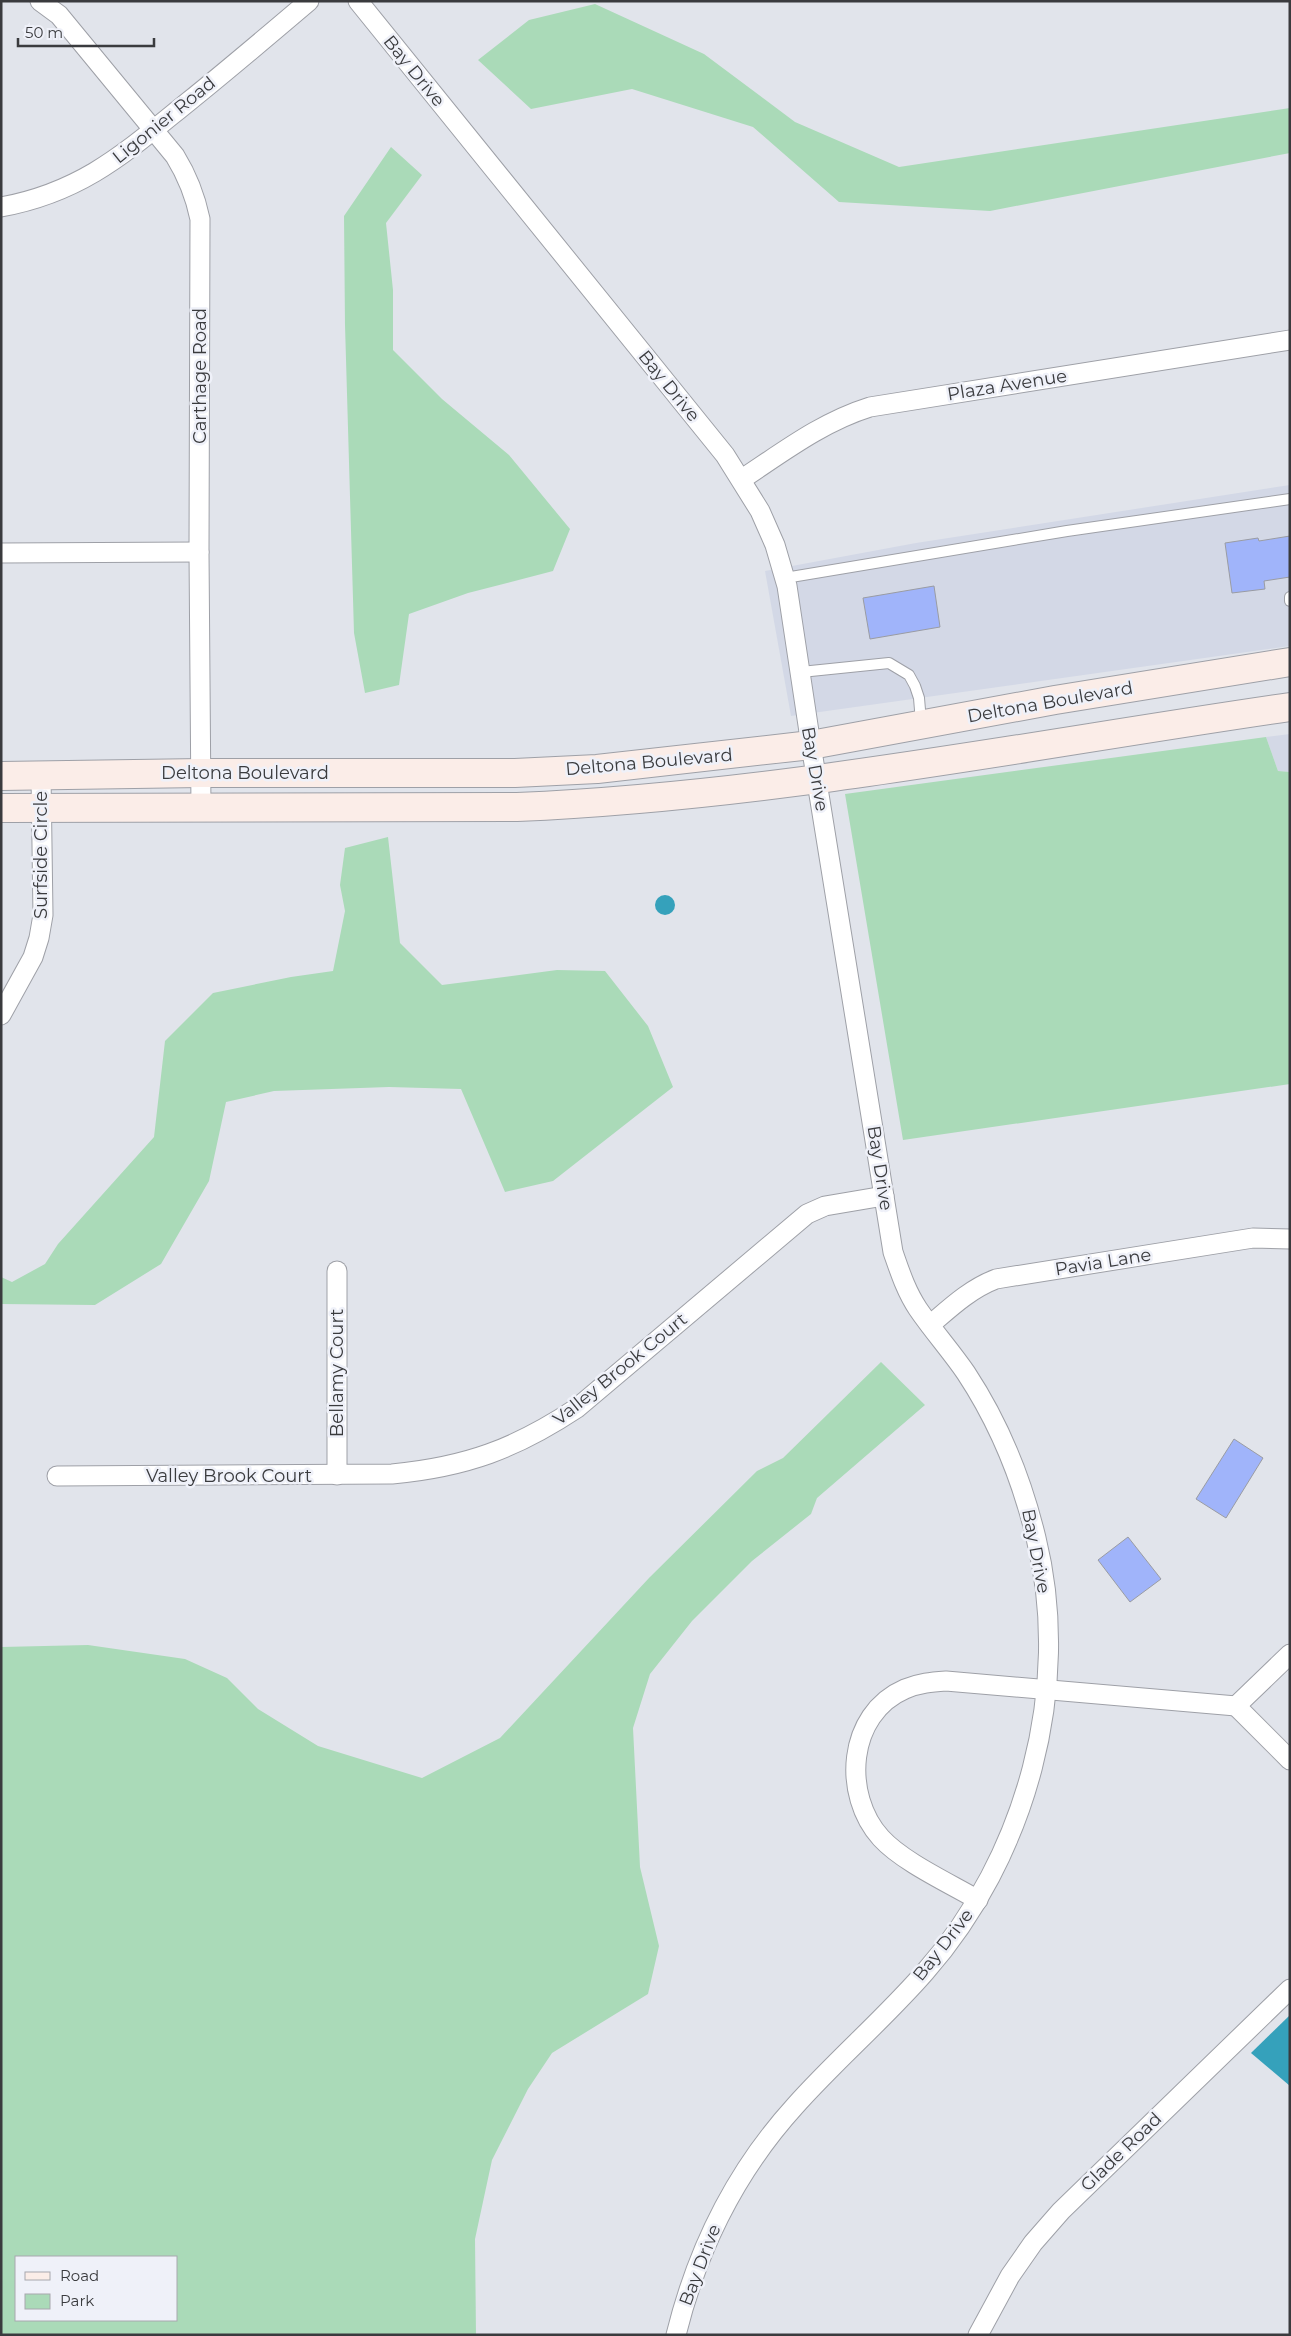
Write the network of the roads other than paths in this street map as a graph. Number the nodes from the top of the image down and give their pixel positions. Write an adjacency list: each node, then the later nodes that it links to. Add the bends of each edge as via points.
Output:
1 (40, 1): 4 (street, Carthage Road, via 59,15)
2 (309, 1): 4 (street, Ligonier Road)
3 (358, 1): 7 (street, Bay Drive)
4 (153, 130): 5 (street, Ligonier Road, via 111,163 82,180 49,195); 9 (street, Carthage Road, via 187,174 200,218)
5 (1, 207)
6 (1290, 340): 7 (street, Plaza Avenue, via 870,407 824,426)
7 (742, 479): 11 (street, Bay Drive, via 775,545)
8 (1290, 498): 11 (lane)
9 (199, 552): 10 (street); 17 (street, Carthage Road)
10 (1, 553)
11 (784, 578): 13 (street, Bay Drive)
12 (1285, 663): 14 (main road); 15 (main road, Deltona Boulevard, via 1055,700)
13 (800, 672): 15 (lane, via 889,663 908,675 915,686); 16 (street, Bay Drive)
14 (1288, 707): 20 (main road, Deltona Boulevard)
15 (922, 726): 16 (main road, Deltona Boulevard)
16 (810, 745): 17 (main road, Deltona Boulevard, via 588,770); 20 (street, Bay Drive)
17 (201, 773): 19 (main road, Deltona Boulevard); 23 (street, Carthage Road)
18 (1, 776): 19 (main road, Deltona Boulevard)
19 (41, 776): 22 (street, Surfside Circle)
20 (818, 779): 23 (main road, Deltona Boulevard, via 601,803 517,807); 25 (street, Bay Drive)
21 (1, 808): 22 (main road, Deltona Boulevard)
22 (43, 808): 23 (main road, Deltona Boulevard); 24 (street, Surfside Circle, via 43,915 39,938)
23 (201, 808)
24 (1, 1015)
25 (884, 1196): 28 (street, Bay Drive, via 893,1252 902,1280); 29 (street, Valley Brook Court, via 826,1206 807,1214 577,1408 544,1430 508,1448 429,1471)
26 (1290, 1240): 28 (street, Pavia Lane, via 1253,1238 996,1279 980,1285)
27 (337, 1270): 29 (street, Bellamy Court)
28 (930, 1325): 32 (street, Bay Drive, via 990,1414 1024,1496 1037,1541 1044,1587 1048,1640)
29 (337, 1475): 30 (street, Valley Brook Court)
30 (57, 1476)
31 (1290, 1654): 33 (street)
32 (1046, 1690): 33 (street); 35 (street, Bay Drive, via 1034,1762 1020,1810); 35 (street, via 946,1681 923,1683 904,1689 887,1700 864,1728 858,1746 856,1782 860,1802 882,1839 896,1852)
33 (1236, 1706): 34 (street)
34 (1290, 1760)
35 (978, 1900): 37 (street, Bay Drive, via 925,1972 795,2106 765,2142 717,2221 698,2263)
36 (1290, 1990): 38 (street, Glade Road, via 1061,2211 1010,2276)
37 (676, 2335)
38 (978, 2335)

